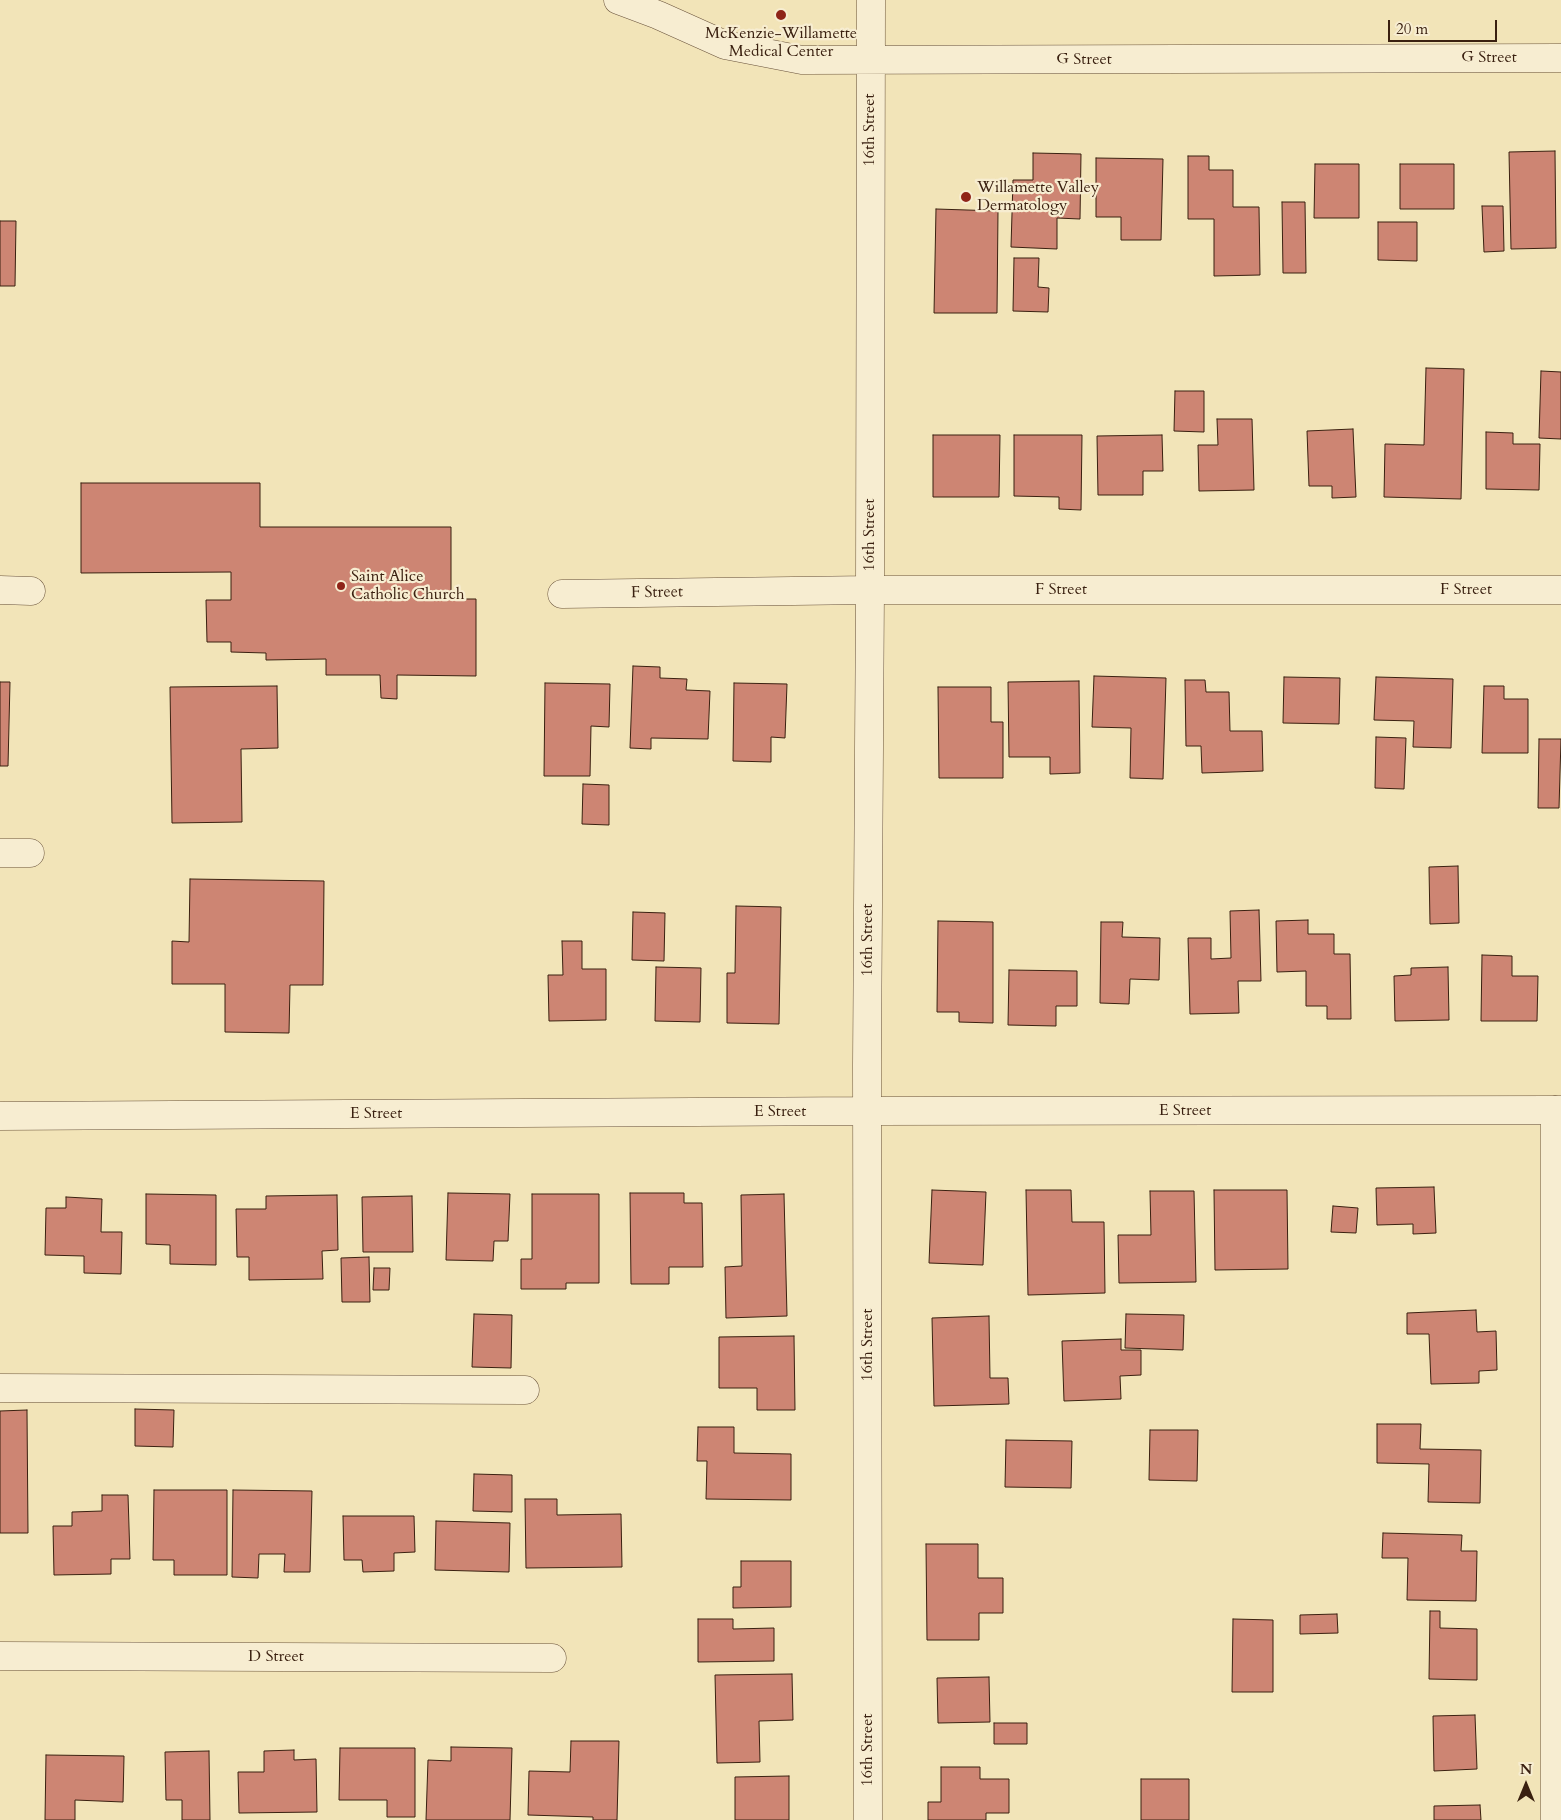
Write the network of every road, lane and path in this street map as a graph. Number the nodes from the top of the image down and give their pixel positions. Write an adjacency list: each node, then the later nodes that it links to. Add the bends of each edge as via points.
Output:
1 (618, 0): 4 (street, G Street, via 725,45 802,60)
2 (871, 0): 4 (street, 16th Street)
3 (1561, 58): 4 (street, G Street)
4 (870, 60): 6 (street, 16th Street)
5 (0, 590): 8 (street)
6 (870, 590): 7 (street, F Street); 9 (street, F Street); 13 (street, 16th Street)
7 (1561, 590)
8 (31, 591)
9 (562, 594)
10 (0, 853): 11 (street)
11 (30, 853)
12 (1558, 1110): 13 (street, E Street); 20 (street)
13 (868, 1111): 14 (street, E Street); 19 (street, 16th Street)
14 (0, 1116)
15 (0, 1388): 16 (street)
16 (525, 1390)
17 (0, 1656): 18 (street, D Street)
18 (552, 1658)
19 (868, 1820)
20 (1555, 1820)

